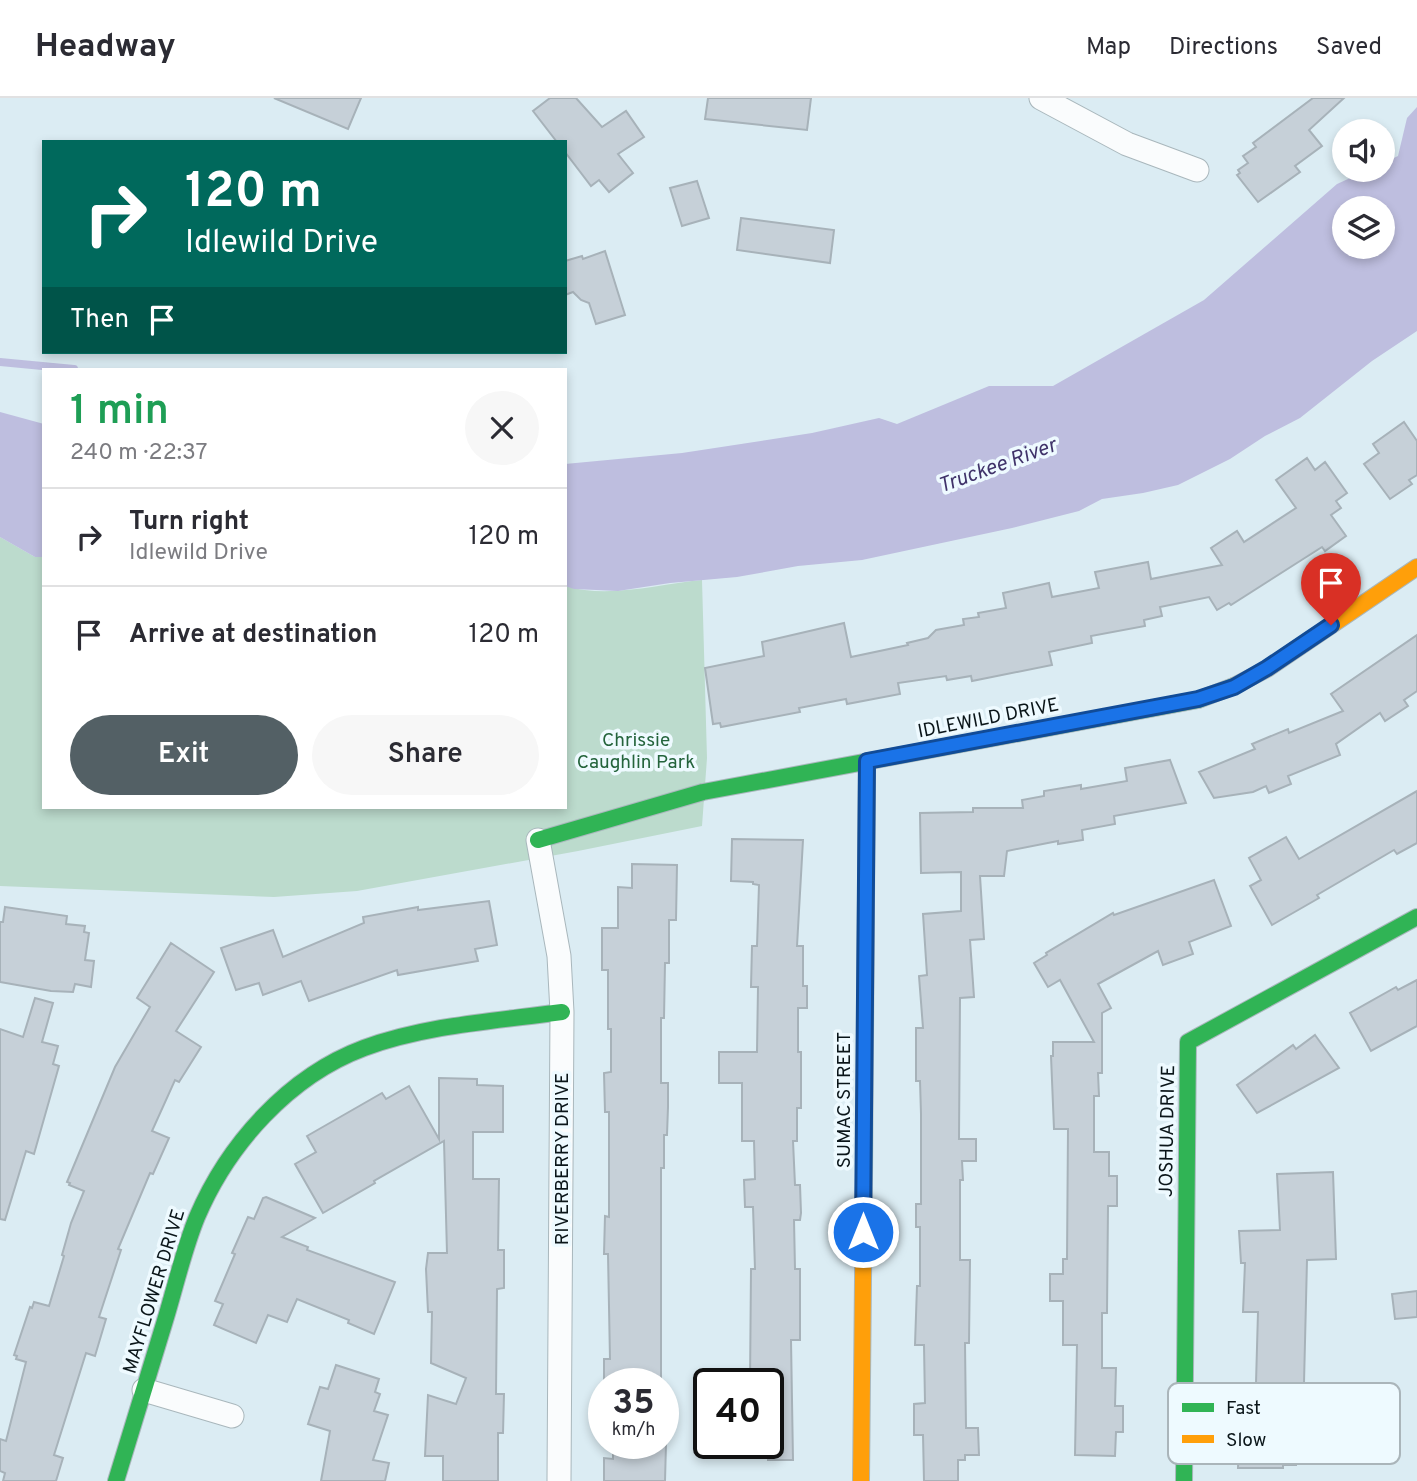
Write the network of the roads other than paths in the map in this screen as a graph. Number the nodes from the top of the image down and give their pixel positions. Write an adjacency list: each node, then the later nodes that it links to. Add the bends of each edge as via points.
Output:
1 (1041, 98): 2 (street, via 1127,144)
2 (1197, 170)
3 (1417, 567): 4 (street, IDLEWILD DRIVE, via 1234,687 1185,702)
4 (867, 761): 5 (street, IDLEWILD DRIVE, via 703,792); 13 (street, SUMAC STREET)
5 (538, 840): 7 (street, RIVERBERRY DRIVE, via 559,957)
6 (1417, 917): 8 (street, JOSHUA DRIVE, via 1188,1042)
7 (562, 1012): 9 (street, MAYFLOWER DRIVE, via 386,1041 342,1059 270,1109 240,1142 196,1219); 12 (street, RIVERBERRY DRIVE)
8 (1185, 1383)
9 (144, 1390): 10 (street); 11 (street, MAYFLOWER DRIVE)
10 (232, 1416)
11 (116, 1481)
12 (559, 1481)
13 (862, 1481)

